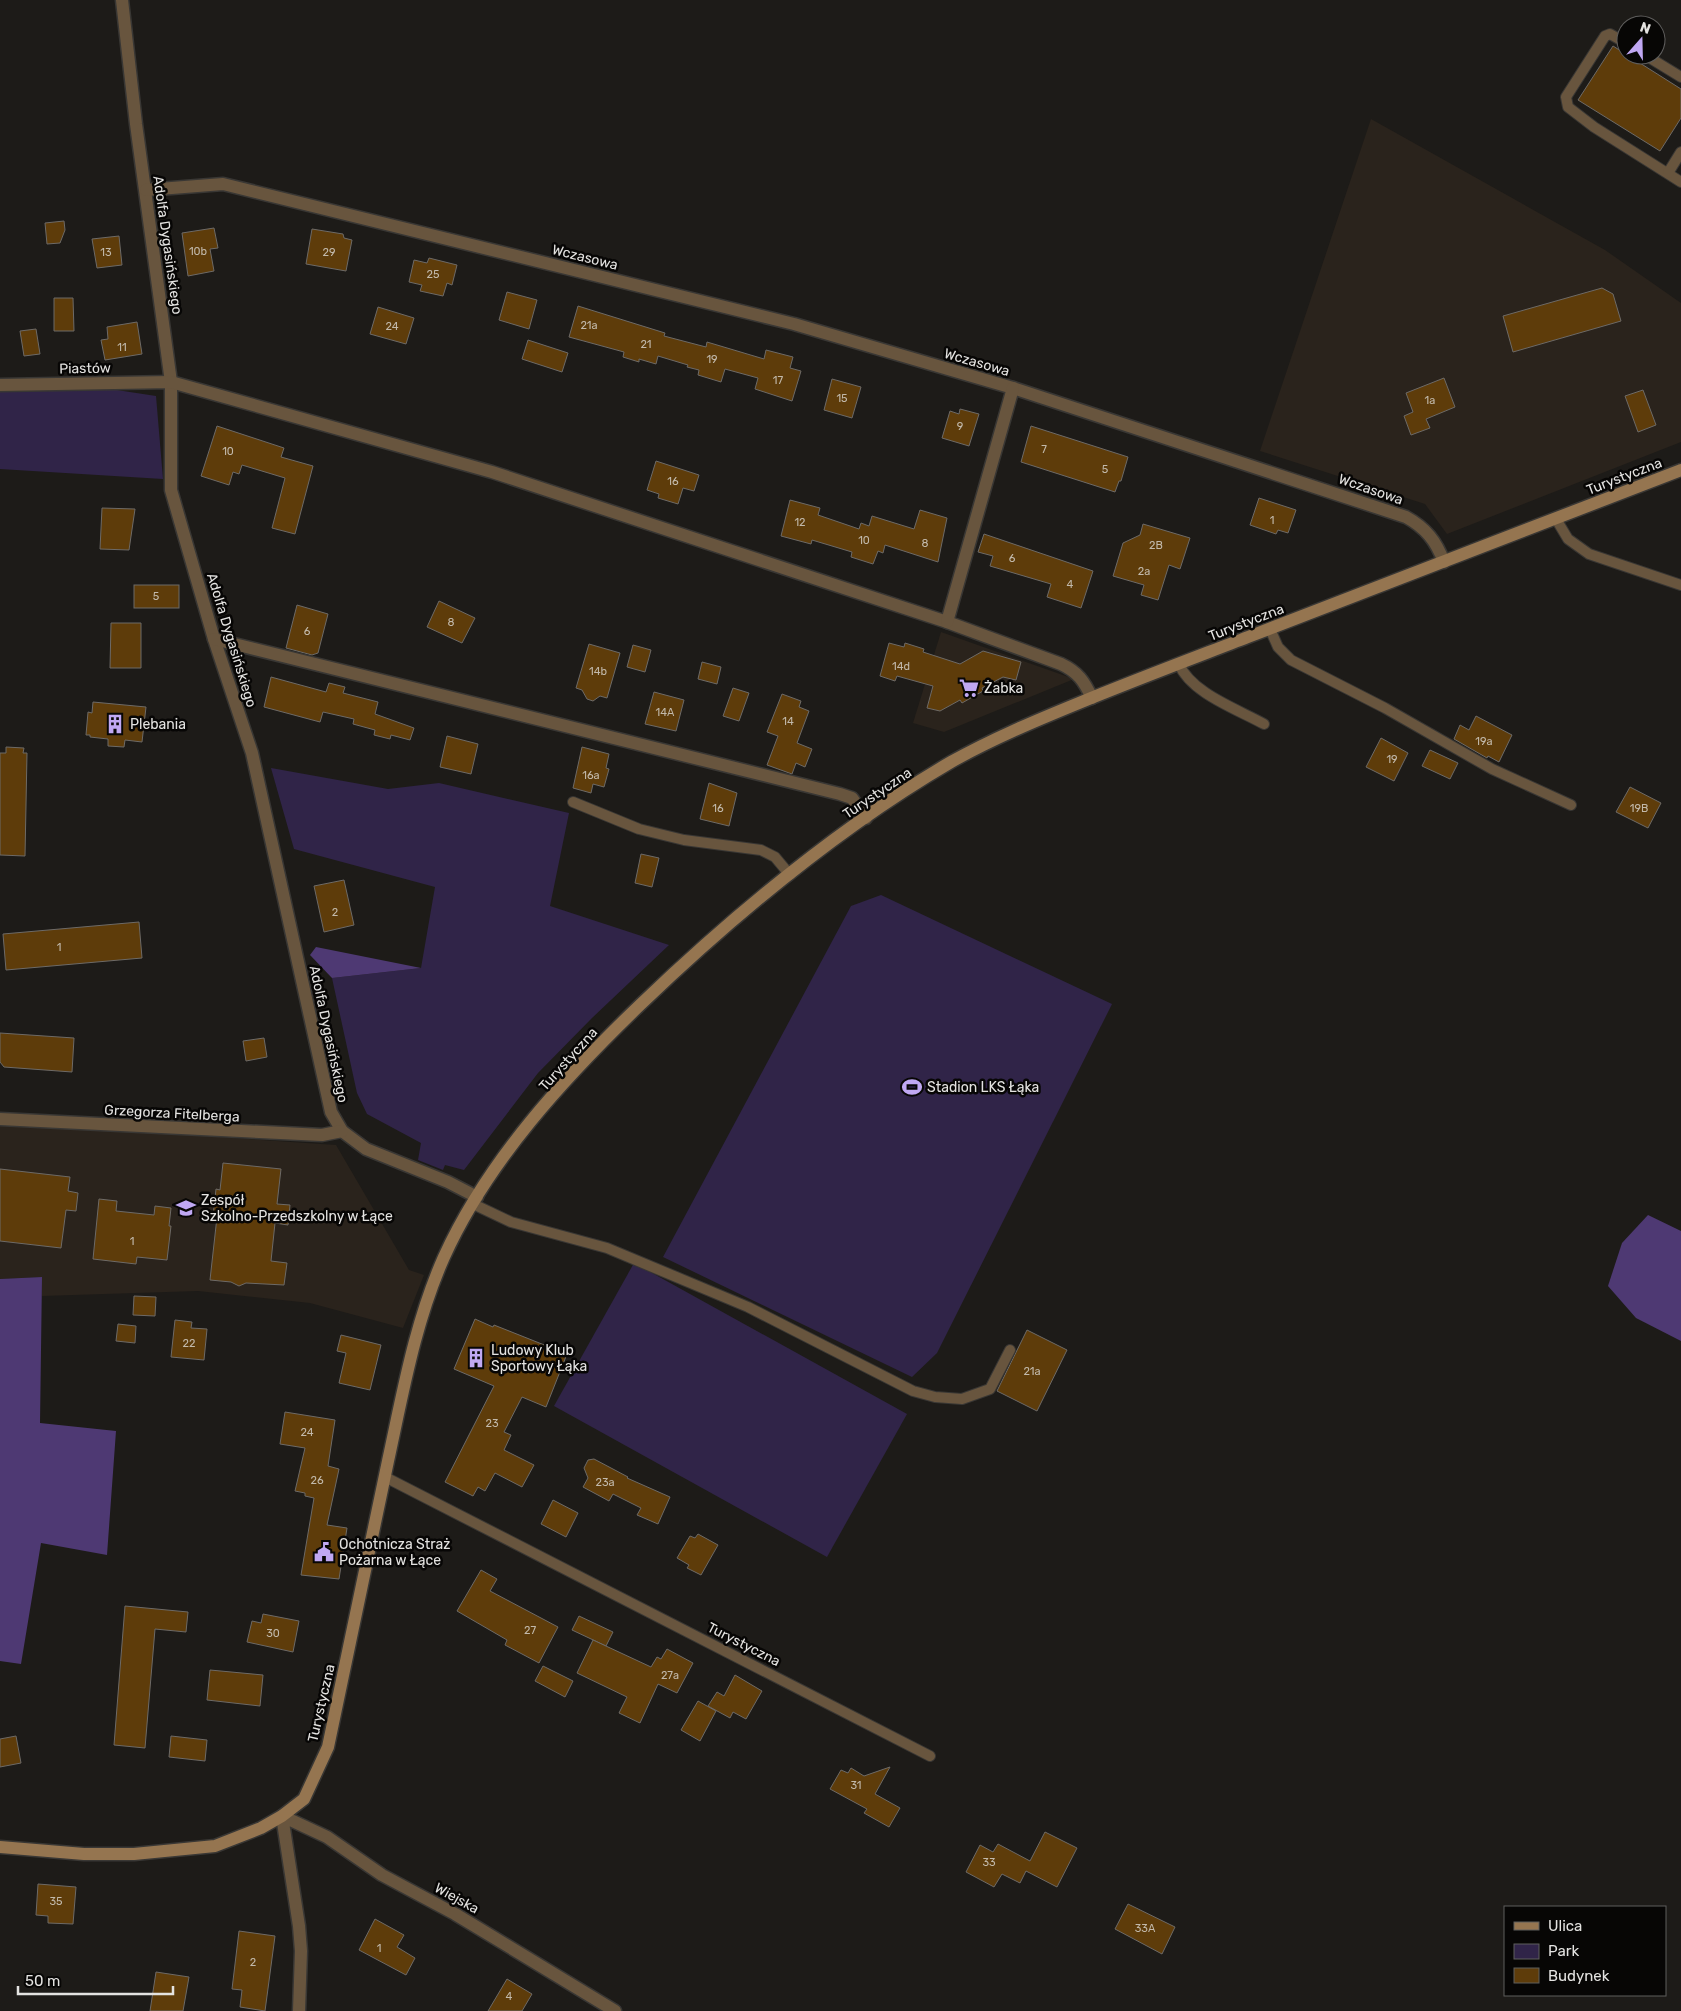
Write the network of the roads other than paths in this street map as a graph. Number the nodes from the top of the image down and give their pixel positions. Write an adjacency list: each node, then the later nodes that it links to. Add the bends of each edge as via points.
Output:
1 (122, 0): 8 (street, Adolfa Dygasińskiego)
2 (1616, 37): 6 (lane, via 1610,34 1604,36 1566,97 1568,107)
3 (1661, 65): 4 (lane)
4 (1681, 78)
5 (1681, 152): 6 (lane)
6 (1668, 173): 7 (lane)
7 (1681, 182)
8 (146, 190): 9 (street, Adolfa Dygasińskiego); 11 (street, Wczasowa, via 223,184 794,324)
9 (171, 382): 10 (street, Piastów); 16 (street, via 492,472); 18 (street, Adolfa Dygasińskiego, via 172,490)
10 (0, 385)
11 (1012, 388): 14 (street, Wczasowa, via 1406,517 1434,539); 16 (street, Wczasowa)
12 (1681, 470): 13 (main road, Turystyczna)
13 (1556, 519): 14 (main road, Turystyczna); 15 (lane, via 1568,539 1589,554)
14 (1444, 562): 17 (main road, Turystyczna)
15 (1681, 585)
16 (946, 622): 20 (street, via 1077,672)
17 (1270, 629): 19 (main road, Turystyczna); 23 (lane, via 1278,647 1291,660 1492,769)
18 (214, 639): 24 (street, via 840,794 852,798); 27 (street, Adolfa Dygasińskiego, via 252,753 331,1112)
19 (1179, 664): 20 (main road, Turystyczna); 21 (lane, via 1188,679 1202,691)
20 (1092, 698): 24 (main road, Turystyczna, via 979,747)
21 (1264, 724)
22 (573, 802): 25 (lane, via 639,829 684,840 761,850 775,857)
23 (1571, 805)
24 (866, 818): 25 (main road, Turystyczna)
25 (790, 874): 28 (main road, Turystyczna, via 701,949 625,1020 540,1112)
26 (0, 1119): 27 (street, Grzegorza Fitelberga, via 322,1135)
27 (342, 1131): 28 (street, Adolfa Dygasińskiego, via 366,1149 448,1182)
28 (475, 1200): 29 (lane, via 511,1222 608,1248 748,1307 913,1391 962,1399 990,1389); 30 (main road, Turystyczna, via 446,1254 422,1314)
29 (1010, 1350)
30 (385, 1476): 31 (lane, Turystyczna); 32 (main road, Turystyczna, via 328,1747 304,1799)
31 (930, 1756)
32 (282, 1816): 33 (main road, Turystyczna, via 215,1846 134,1854 84,1854); 34 (street, via 300,1934); 35 (street, Wiejska, via 327,1837 382,1875 455,1914)
33 (0, 1847)
34 (299, 2011)
35 (615, 2011)

